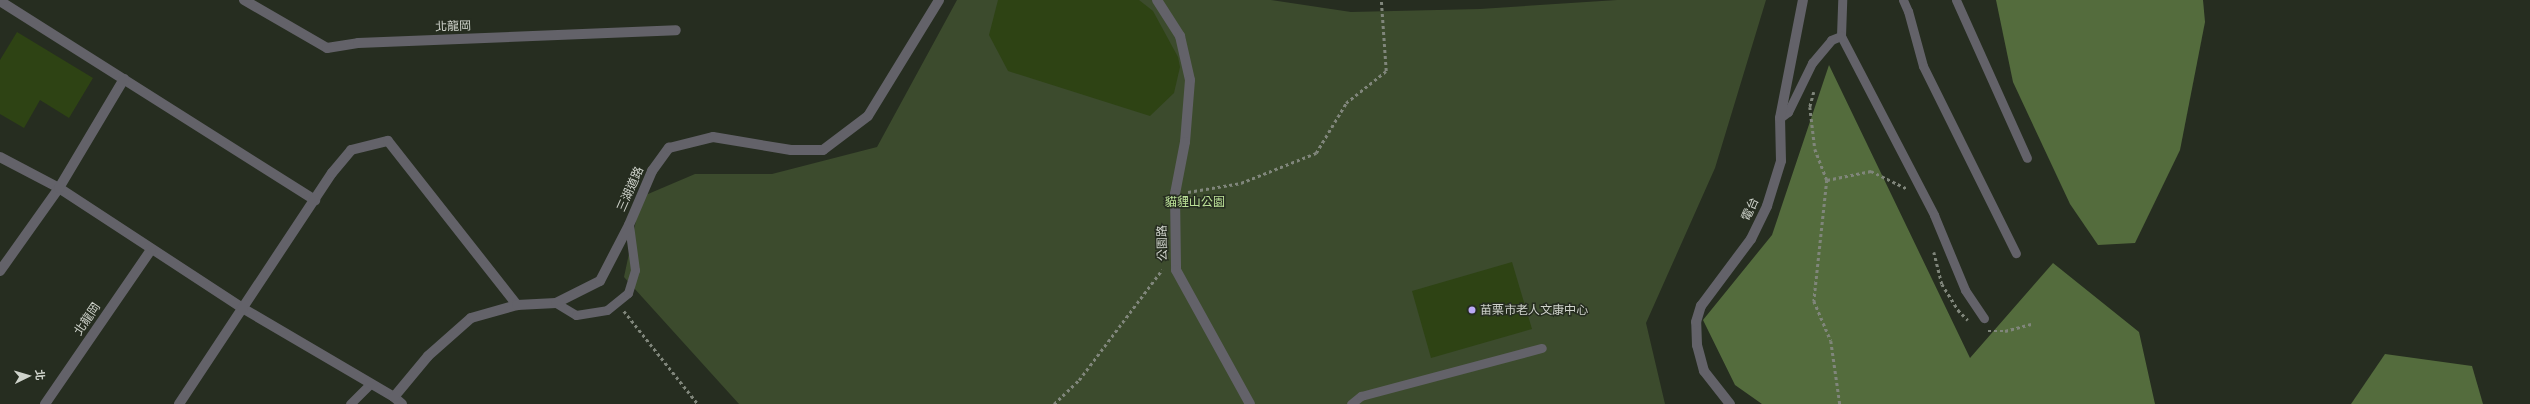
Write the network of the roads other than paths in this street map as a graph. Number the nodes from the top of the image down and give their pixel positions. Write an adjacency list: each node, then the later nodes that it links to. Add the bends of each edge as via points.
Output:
1 (244, 0): 9 (street, 北龍岡, via 327,48 358,43)
2 (938, 0): 17 (street, 三湖道路, via 868,116 823,150 791,150 713,137 669,148 652,171)
3 (1157, 0): 32 (street, 公園路, via 1180,36 1190,80 1185,142 1175,194 1176,270)
4 (1803, 0): 12 (street, 電台)
5 (1842, 0): 10 (lane)
6 (1903, 0): 19 (lane, via 1923,66)
7 (1956, 0): 14 (lane)
8 (0, 1): 11 (street)
9 (676, 30)
10 (1841, 36): 12 (lane, via 1831,40 1812,63 1788,112); 24 (lane, via 1934,215 1964,290)
11 (124, 79): 15 (street); 16 (street)
12 (1780, 118): 34 (street, 電台, via 1781,161 1767,206 1751,239 1701,306 1696,322 1697,345 1704,371)
13 (0, 156): 15 (street)
14 (2027, 158)
15 (59, 188): 18 (street); 20 (street)
16 (315, 200): 22 (street, via 351,150 388,141); 23 (street)
17 (629, 224): 21 (street, 三湖道路, via 600,281); 21 (lane, via 635,270 628,293 607,310 576,315)
18 (151, 250): 23 (street); 28 (street, 北龍岡)
19 (2016, 252)
20 (0, 271)
21 (556, 304): 22 (street, 三湖道路)
22 (517, 305): 27 (street, 三湖道路, via 470,318 428,356)
23 (244, 309): 26 (street); 29 (street)
24 (1984, 318)
25 (1542, 348): 33 (lane, via 1361,396)
26 (370, 384): 27 (street); 30 (lane)
27 (394, 397): 31 (street)
28 (45, 404)
29 (179, 404)
30 (350, 404)
31 (402, 404)
32 (1250, 404)
33 (1351, 404)
34 (1730, 404)

